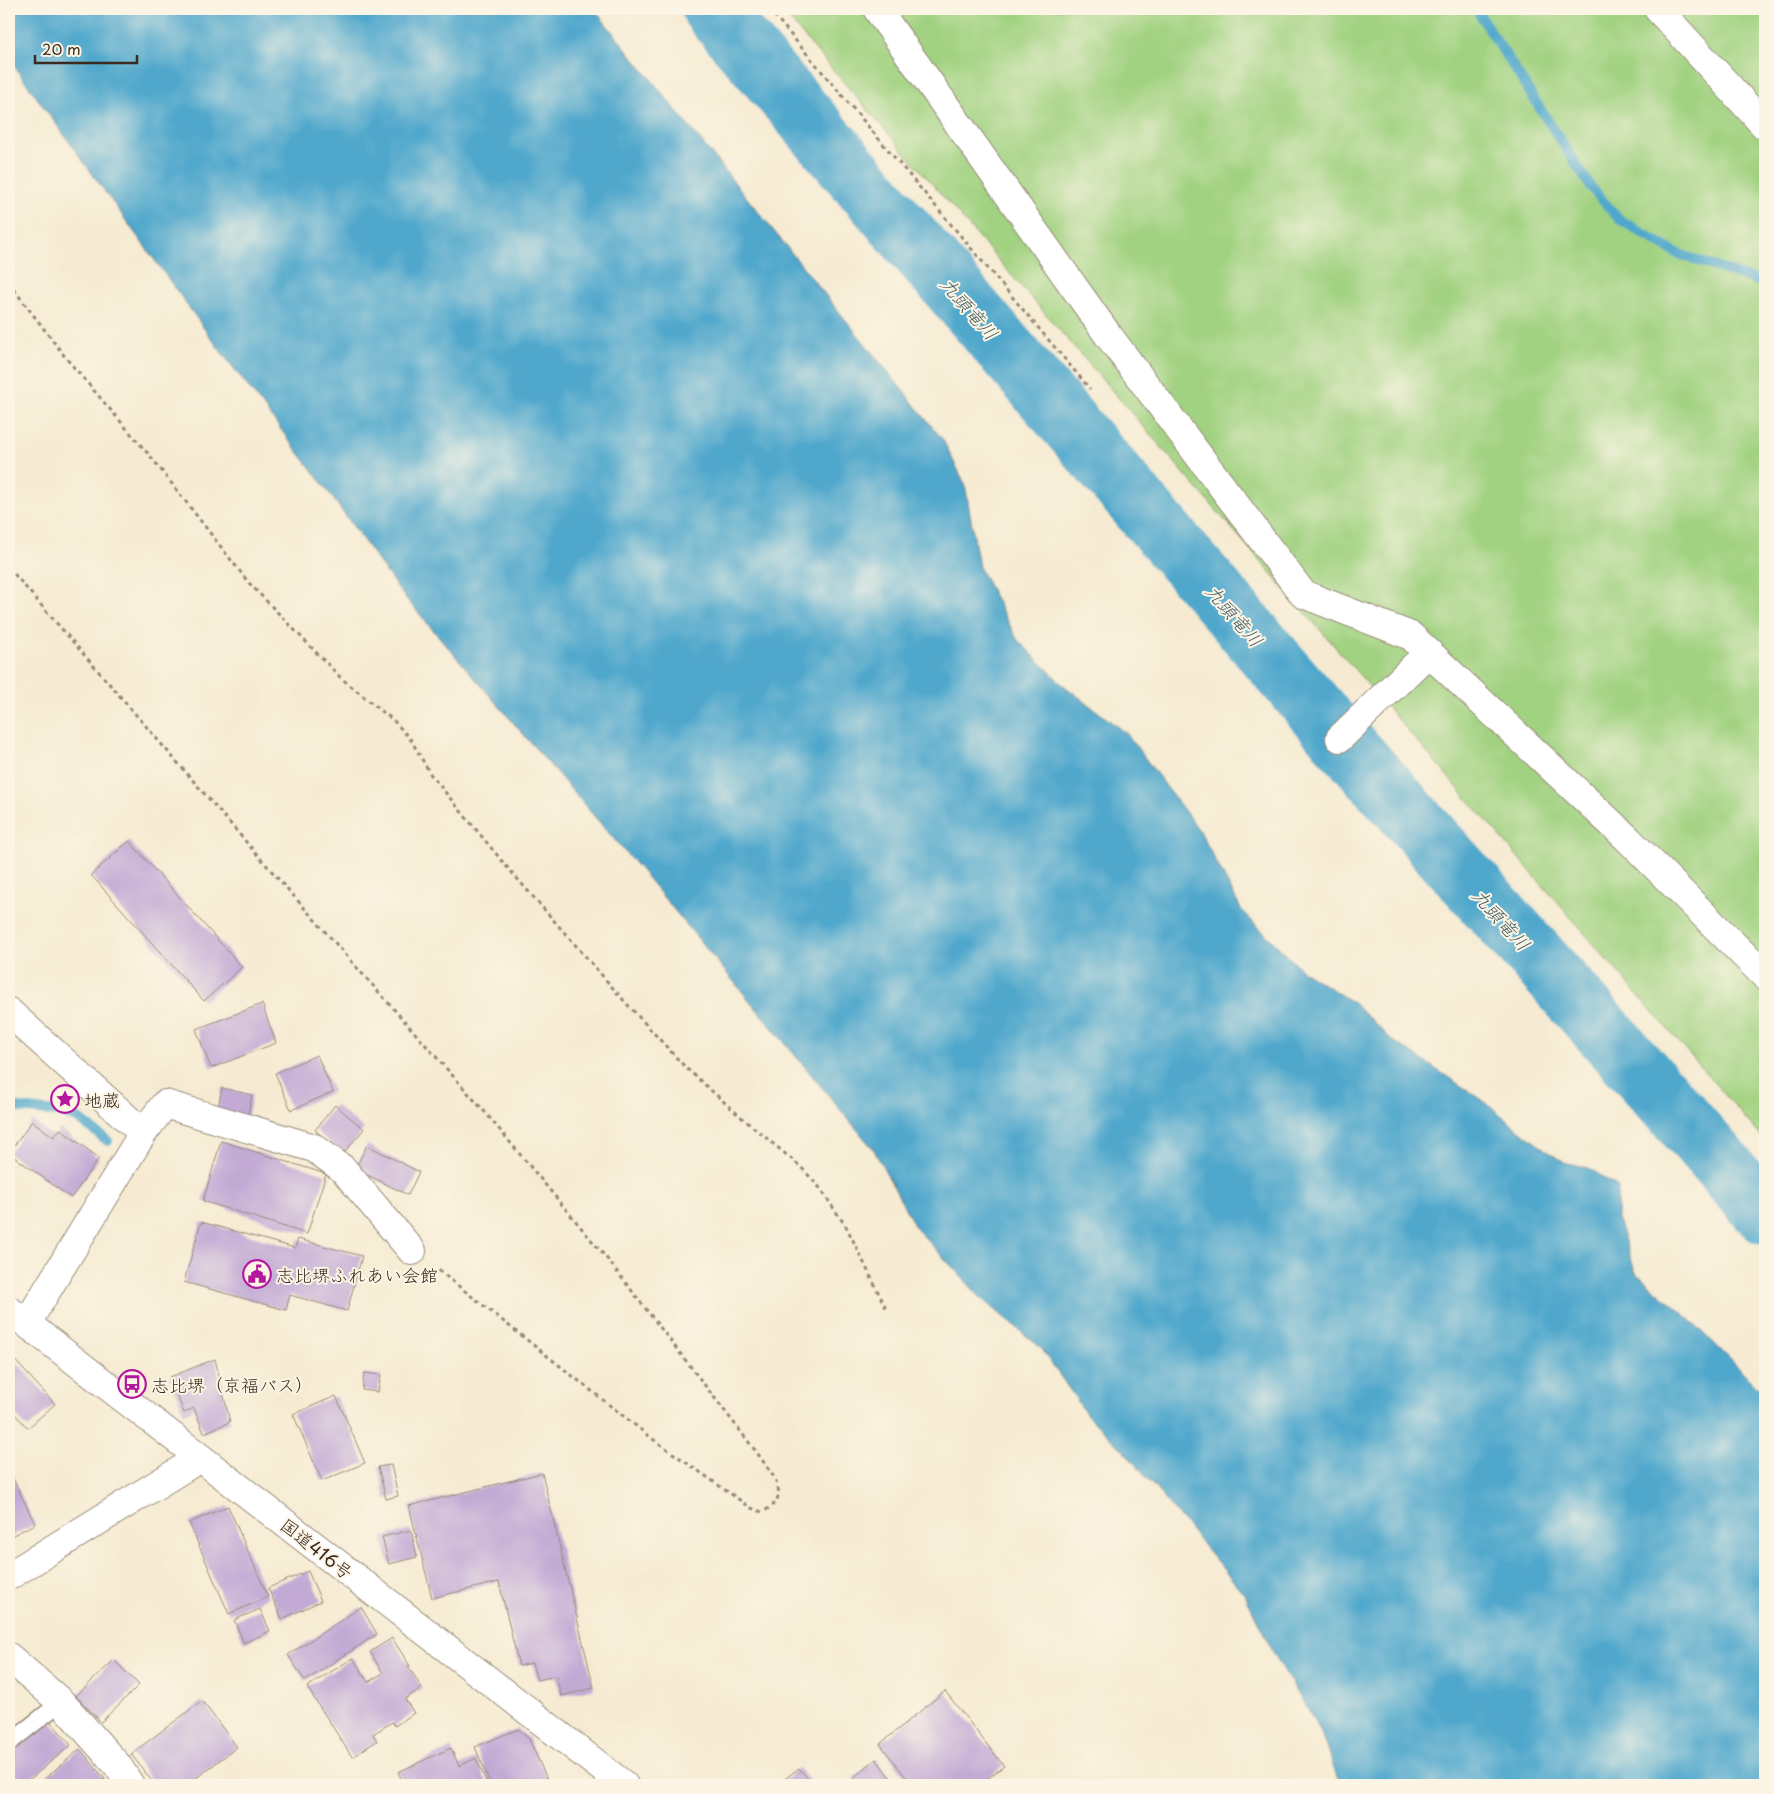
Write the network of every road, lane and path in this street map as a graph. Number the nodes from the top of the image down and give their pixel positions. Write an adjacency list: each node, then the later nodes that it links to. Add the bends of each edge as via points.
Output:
1 (769, 9): 6 (path)
2 (877, 9): 8 (main road, via 1108,335 1303,594 1411,636)
3 (1658, 9): 4 (main road)
4 (1765, 126)
5 (9, 283): 14 (path, via 66,358 151,457 250,583 341,678 394,721 411,740 431,776 627,1004 686,1068 800,1166 820,1188 847,1228)
6 (1090, 389)
7 (9, 568): 13 (path, via 478,1104 596,1245 758,1454 775,1478 778,1501 762,1512 751,1508 650,1437)
8 (1428, 653): 9 (main road); 10 (main road, via 1628,840)
9 (1340, 738)
10 (1765, 976)
11 (9, 1012): 12 (main road)
12 (143, 1133): 13 (main road, via 165,1104 314,1148 343,1170); 15 (main road)
13 (412, 1251)
14 (886, 1308)
15 (18, 1317): 16 (main road, 国道416号)
16 (200, 1458): 17 (main road); 22 (main road, 国道416号)
17 (9, 1576)
18 (9, 1657): 19 (main road)
19 (61, 1702): 20 (lane); 21 (main road, via 118,1766)
20 (9, 1743)
21 (130, 1785)
22 (624, 1785)

